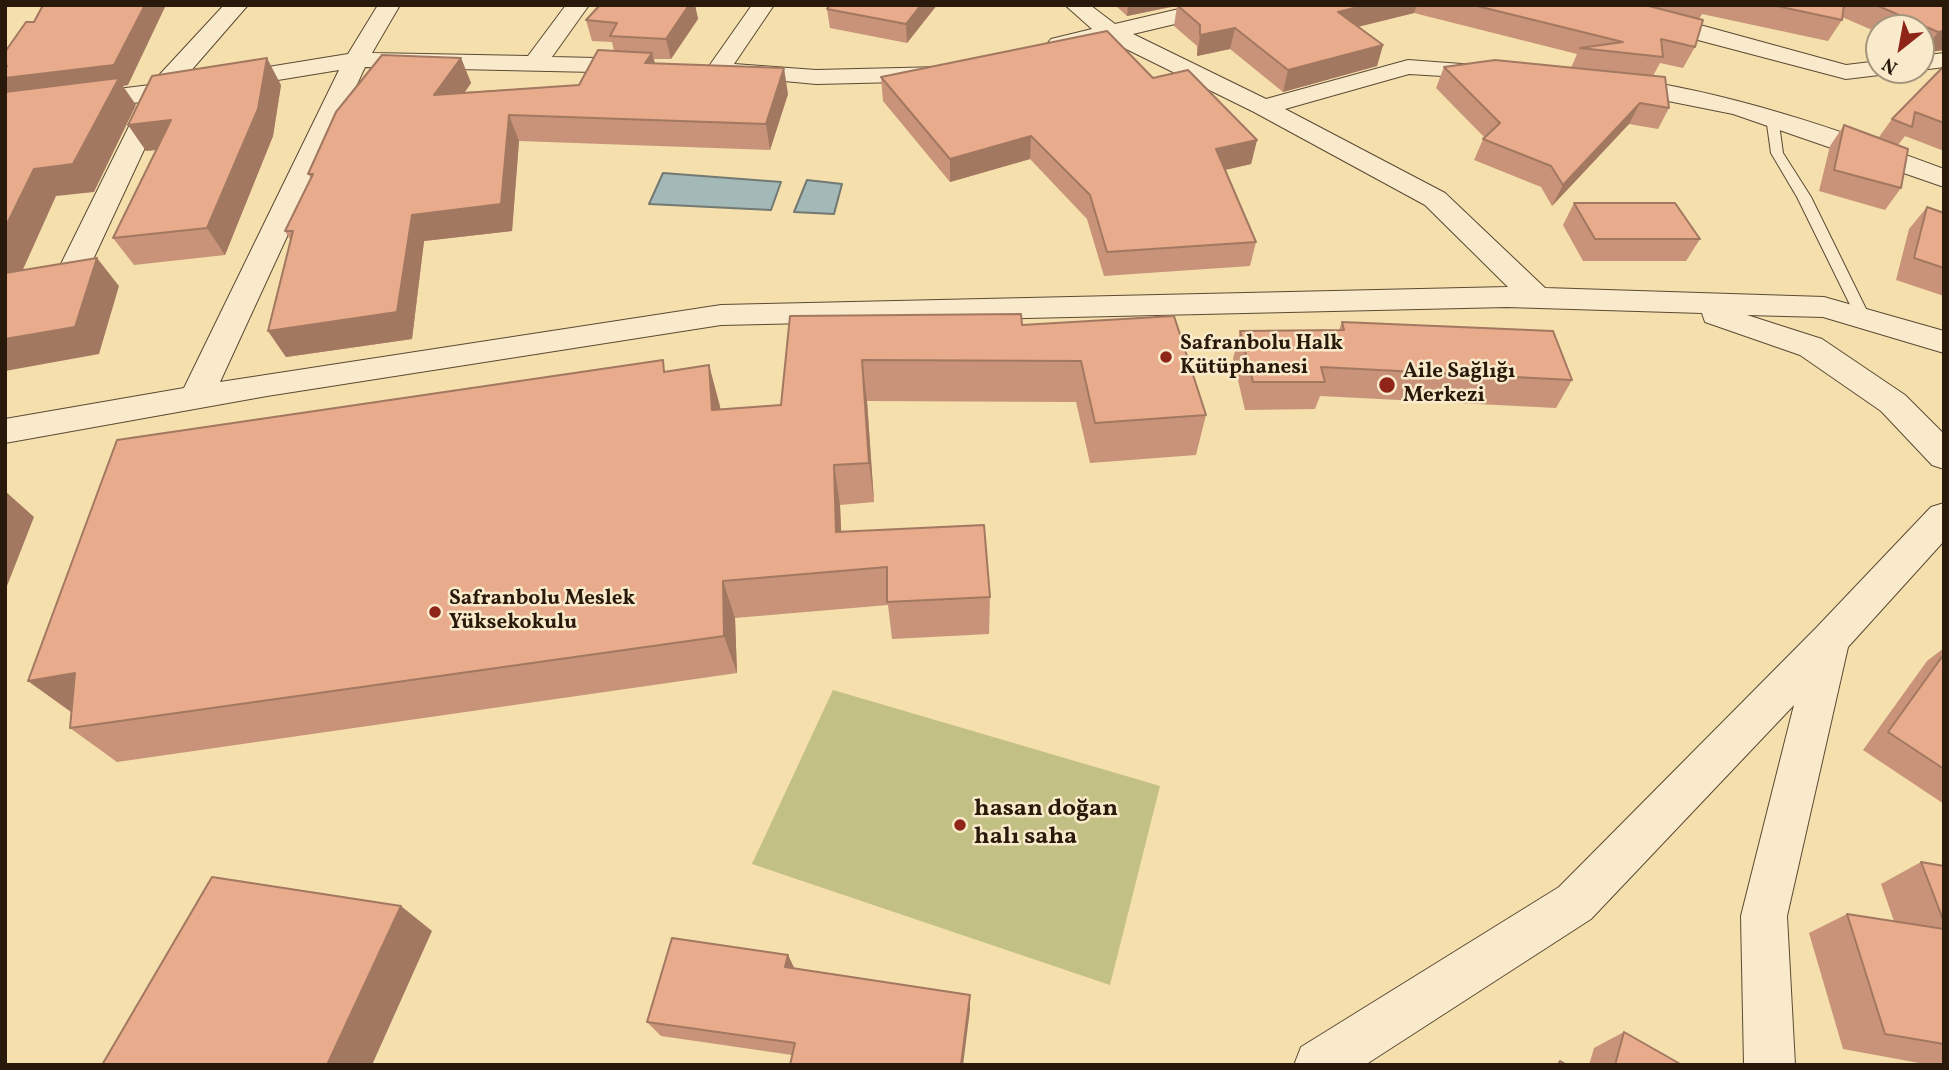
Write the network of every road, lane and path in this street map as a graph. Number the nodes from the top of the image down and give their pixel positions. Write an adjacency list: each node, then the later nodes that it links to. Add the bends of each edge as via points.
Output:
1 (236, 5): 19 (street)
2 (390, 5): 10 (street)
3 (578, 5): 11 (street)
4 (763, 5): 14 (street)
5 (1076, 5): 8 (street)
6 (1226, 5): 8 (street)
7 (1592, 5): 16 (street, via 1846,72)
8 (1108, 31): 9 (street); 20 (street)
9 (1042, 49)
10 (356, 60): 11 (street); 19 (street); 29 (street)
11 (536, 62): 12 (street)
12 (667, 67)
13 (693, 68): 14 (street)
14 (719, 69): 15 (street, via 816,77)
15 (962, 70)
16 (1865, 70)
17 (1514, 73): 20 (street, via 1408,67)
18 (1596, 82): 22 (street, via 1664,89)
19 (158, 92): 21 (street); 24 (street)
20 (1263, 107): 25 (street, via 1435,199)
21 (5, 111)
22 (1772, 117): 23 (street); 27 (lane, via 1777,153)
23 (1944, 179)
24 (75, 266)
25 (1537, 298): 26 (street); 29 (street, via 721,315)
26 (1678, 302): 27 (street, via 1824,307); 33 (street, via 1811,347 1893,403)
27 (1864, 318): 28 (street)
28 (1944, 342)
29 (196, 397): 30 (street)
30 (107, 413): 31 (street); 32 (street)
31 (5, 430)
32 (5, 446)
33 (1944, 456)
34 (1944, 517): 35 (street)
35 (1830, 640): 36 (street, via 1575,903); 37 (street, via 1764,916)
36 (1319, 1065)
37 (1770, 1065)

